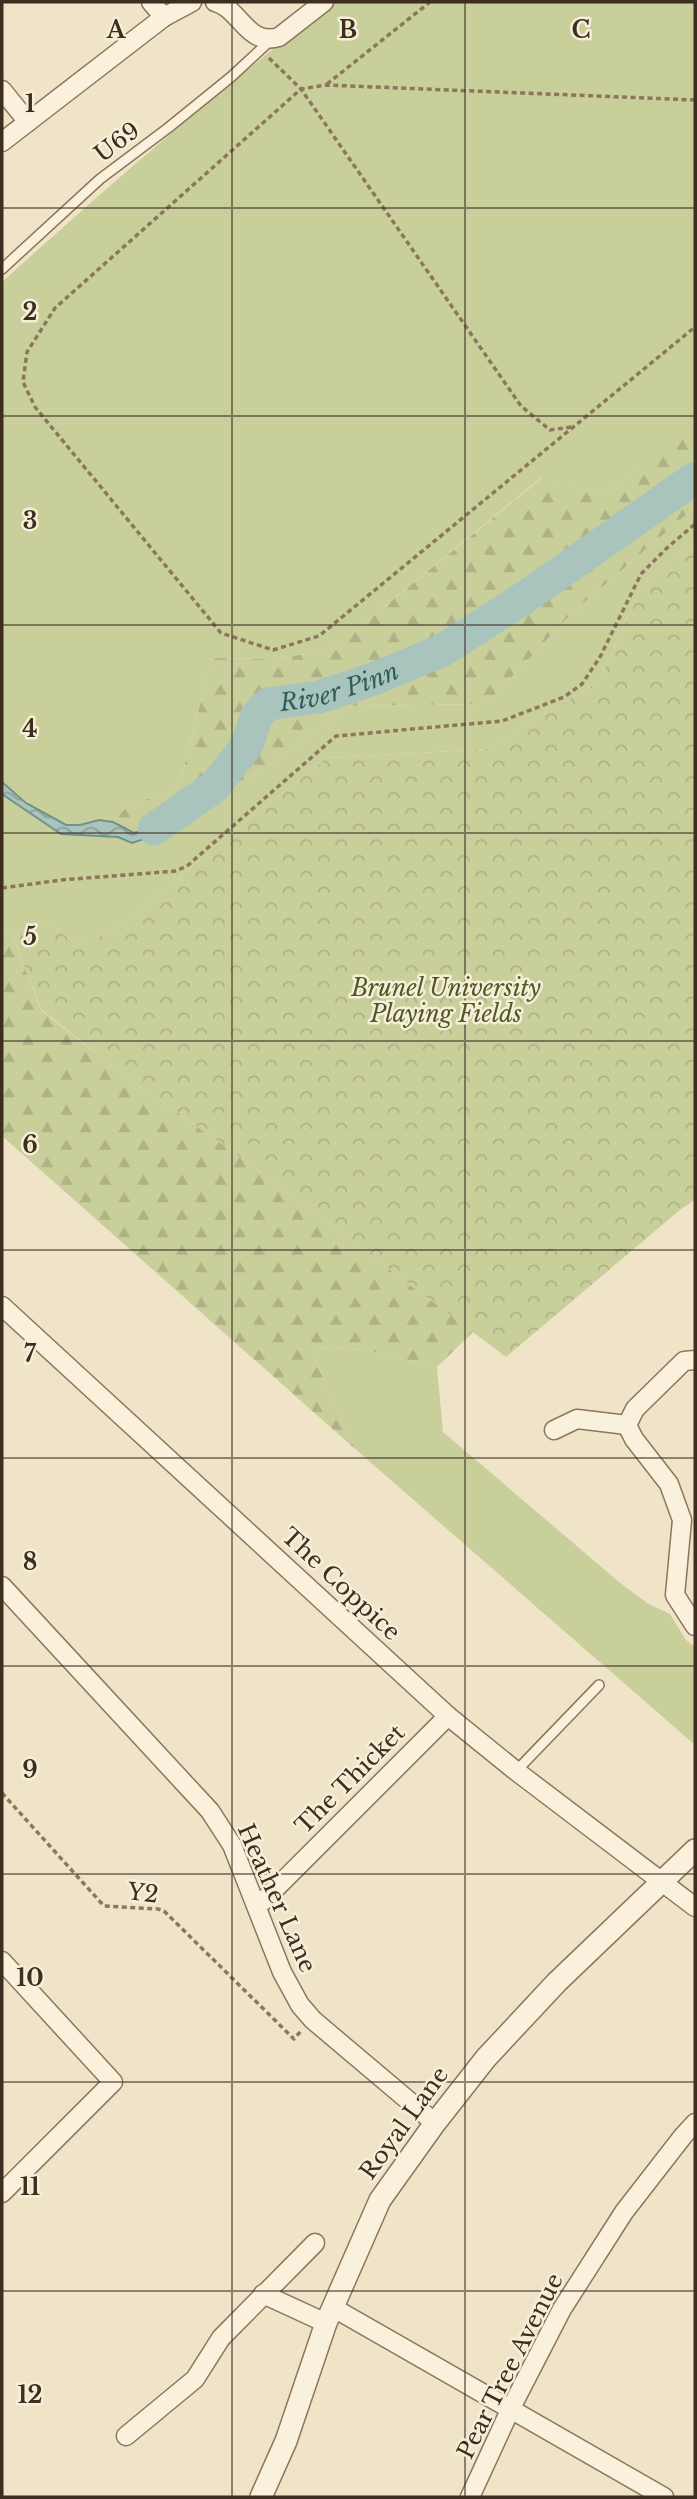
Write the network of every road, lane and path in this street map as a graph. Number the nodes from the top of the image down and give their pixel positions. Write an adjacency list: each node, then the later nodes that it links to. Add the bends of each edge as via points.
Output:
1 (151, 2): 6 (street)
2 (192, 2): 6 (street)
3 (215, 2): 7 (street)
4 (324, 2): 7 (street)
5 (430, 2): 8 (path)
6 (164, 17): 12 (street)
7 (266, 44): 9 (path); 14 (lane, U69, via 168,128 100,178)
8 (326, 85): 9 (path); 11 (path)
9 (301, 89): 16 (path, via 522,406 550,430); 16 (path, via 55,308 27,352 23,382 34,407 221,632 273,650 319,636)
10 (2, 90): 12 (street)
11 (695, 100)
12 (28, 122): 13 (street)
13 (2, 142)
14 (2, 269)
15 (695, 327): 16 (path)
16 (573, 427)
17 (695, 524): 18 (path, via 641,574 600,656 582,684 564,697 502,721 336,736 176,871)
18 (2, 887)
19 (2, 1306): 26 (street, The Coppice)
20 (695, 1360): 21 (street, via 684,1361 635,1409)
21 (627, 1425): 22 (street, via 578,1419); 24 (street, via 669,1483 682,1520 676,1595)
22 (554, 1430)
23 (2, 1586): 31 (street, Heather Lane, via 210,1811 232,1845)
24 (695, 1626)
25 (599, 1685): 27 (lane)
26 (448, 1716): 27 (street, The Coppice); 31 (street, The Thicket)
27 (516, 1771): 30 (street, The Coppice)
28 (2, 1793): 34 (path, Y2, via 104,1906 164,1911 294,2039)
29 (695, 1850): 30 (street, Royal Lane)
30 (662, 1881): 32 (street, The Coppice); 35 (street, Royal Lane, via 495,2048)
31 (257, 1907): 34 (street, Heather Lane, via 282,1972)
32 (695, 1907)
33 (2, 1961): 37 (street, via 113,2081)
34 (313, 2020): 35 (street, Heather Lane)
35 (435, 2123): 40 (street, Royal Lane, via 380,2200)
36 (695, 2123): 41 (street, Pear Tree Avenue, via 624,2212 562,2309)
37 (2, 2193)
38 (315, 2243): 39 (street)
39 (263, 2294): 40 (street); 42 (street, via 221,2339 195,2379)
40 (329, 2315): 41 (street); 43 (street, Royal Lane, via 286,2441)
41 (511, 2408): 44 (street, Pear Tree Avenue); 45 (street)
42 (126, 2436)
43 (261, 2497)
44 (470, 2497)
45 (664, 2497)

